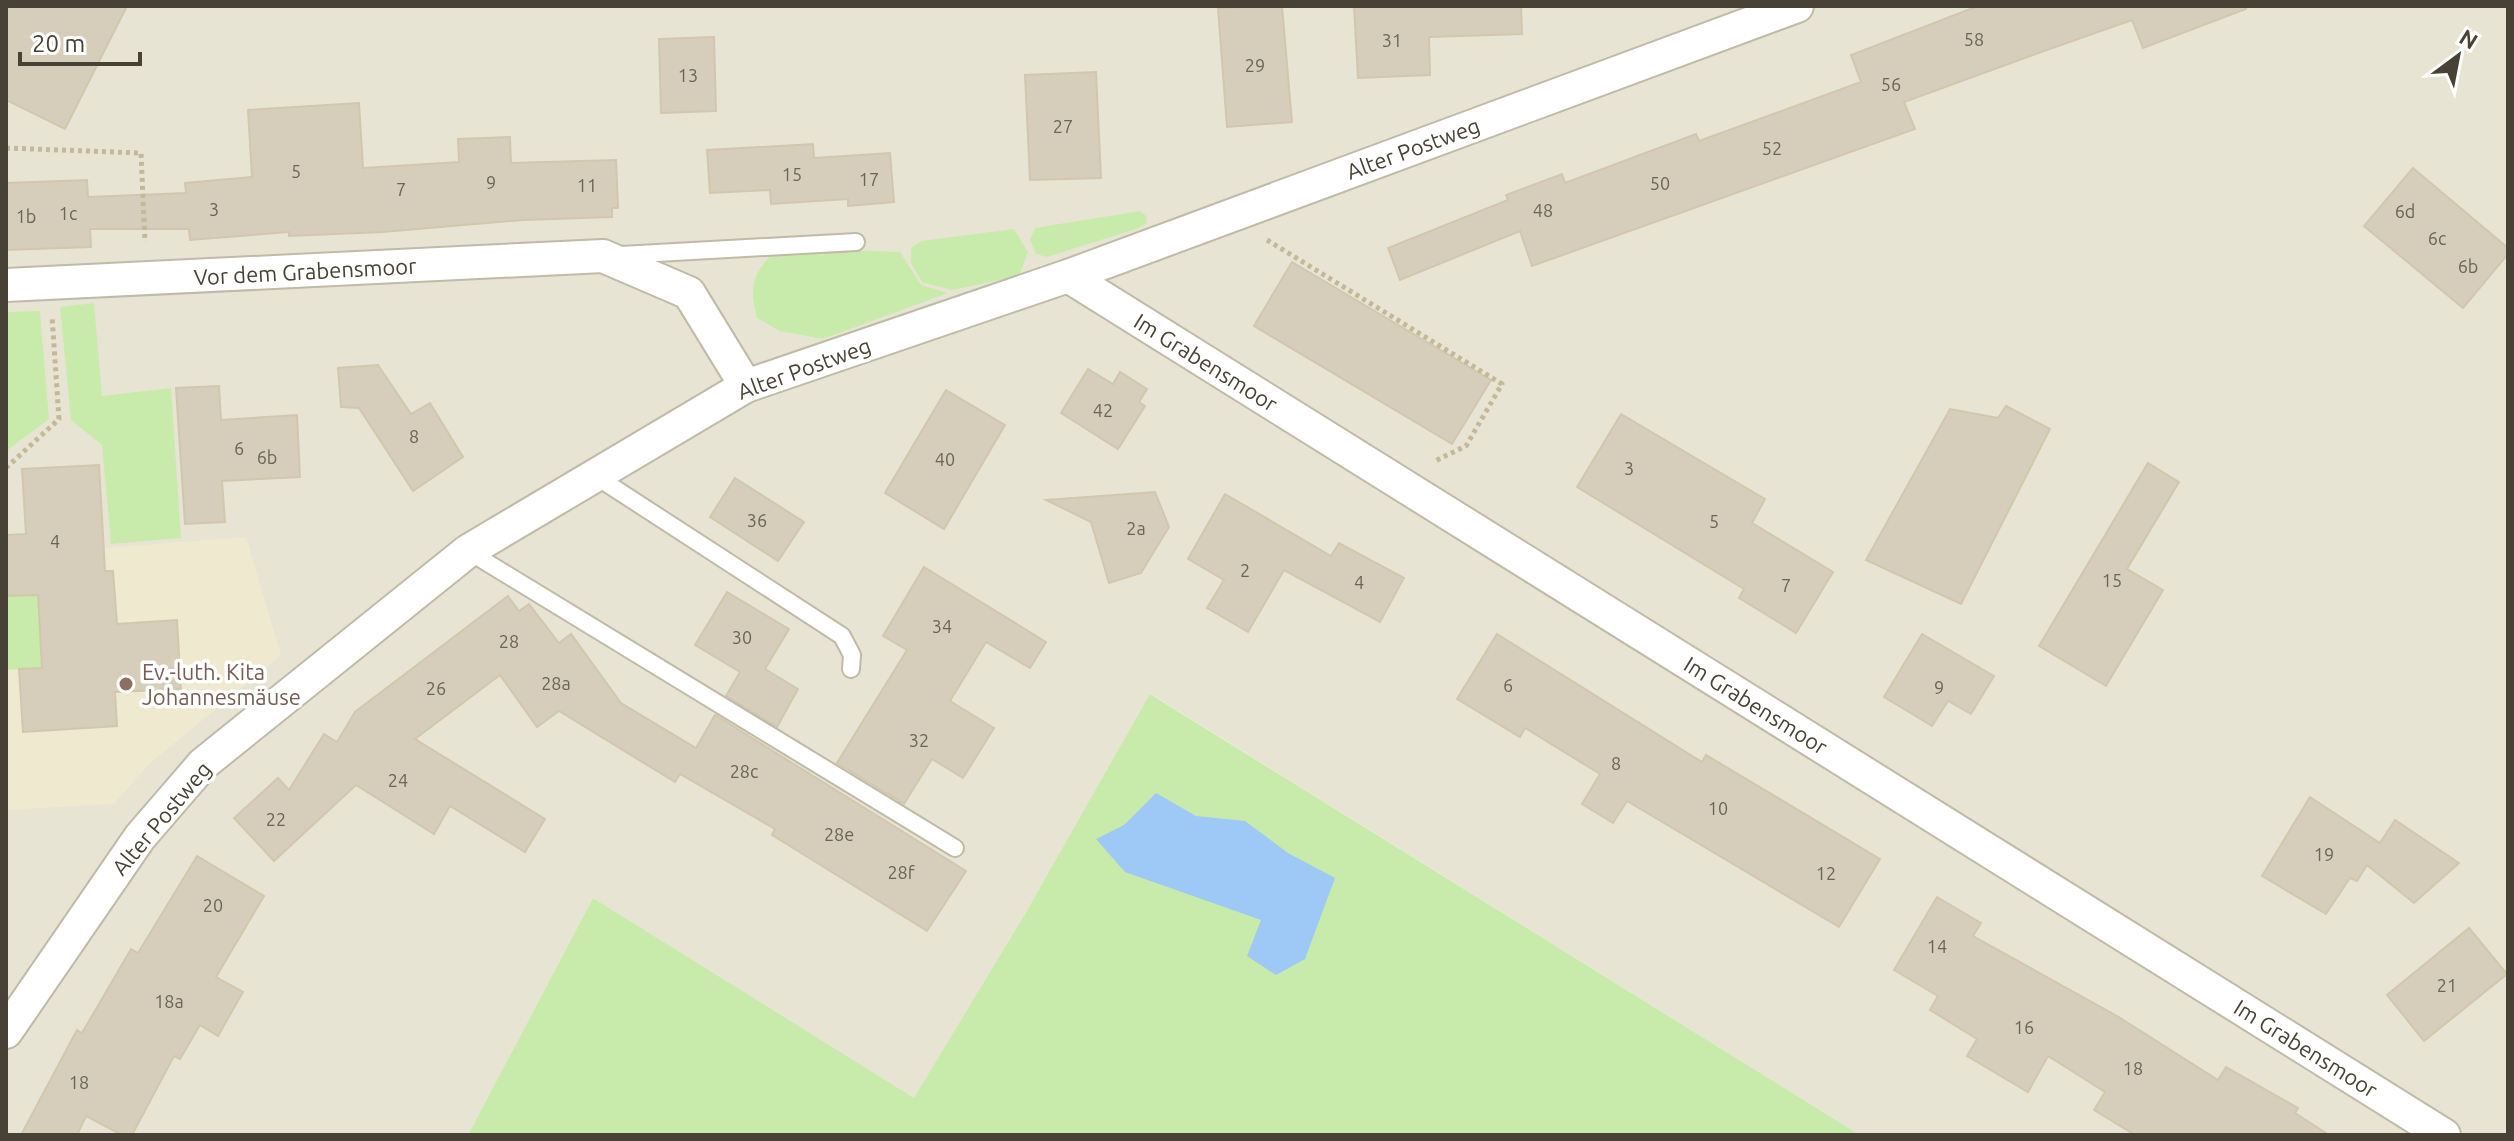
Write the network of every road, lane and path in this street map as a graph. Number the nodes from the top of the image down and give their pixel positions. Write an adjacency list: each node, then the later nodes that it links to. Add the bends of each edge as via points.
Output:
1 (1797, 6): 3 (street, Alter Postweg)
2 (6, 148): 7 (path, via 141,153)
3 (1229, 216): 6 (street, Alter Postweg); 13 (path, via 1502,384 1466,446 1429,464)
4 (856, 242): 5 (lane, Vor dem Grabensmoor)
5 (603, 256): 7 (street, Vor dem Grabensmoor); 10 (street, Vor dem Grabensmoor, via 689,293)
6 (1068, 276): 10 (street, Alter Postweg); 13 (street, Im Grabensmoor)
7 (146, 279): 8 (street, Vor dem Grabensmoor)
8 (50, 283): 9 (street, Vor dem Grabensmoor); 11 (path, via 59,419)
9 (6, 285)
10 (746, 386): 12 (street, Alter Postweg)
11 (6, 468)
12 (597, 477): 14 (street, Alter Postweg); 15 (lane, via 842,636 852,655)
13 (1410, 490): 18 (street, Im Grabensmoor)
14 (468, 551): 16 (lane); 17 (street, Alter Postweg, via 203,764 140,837)
15 (851, 669)
16 (955, 848)
17 (6, 1032)
18 (2444, 1135)

